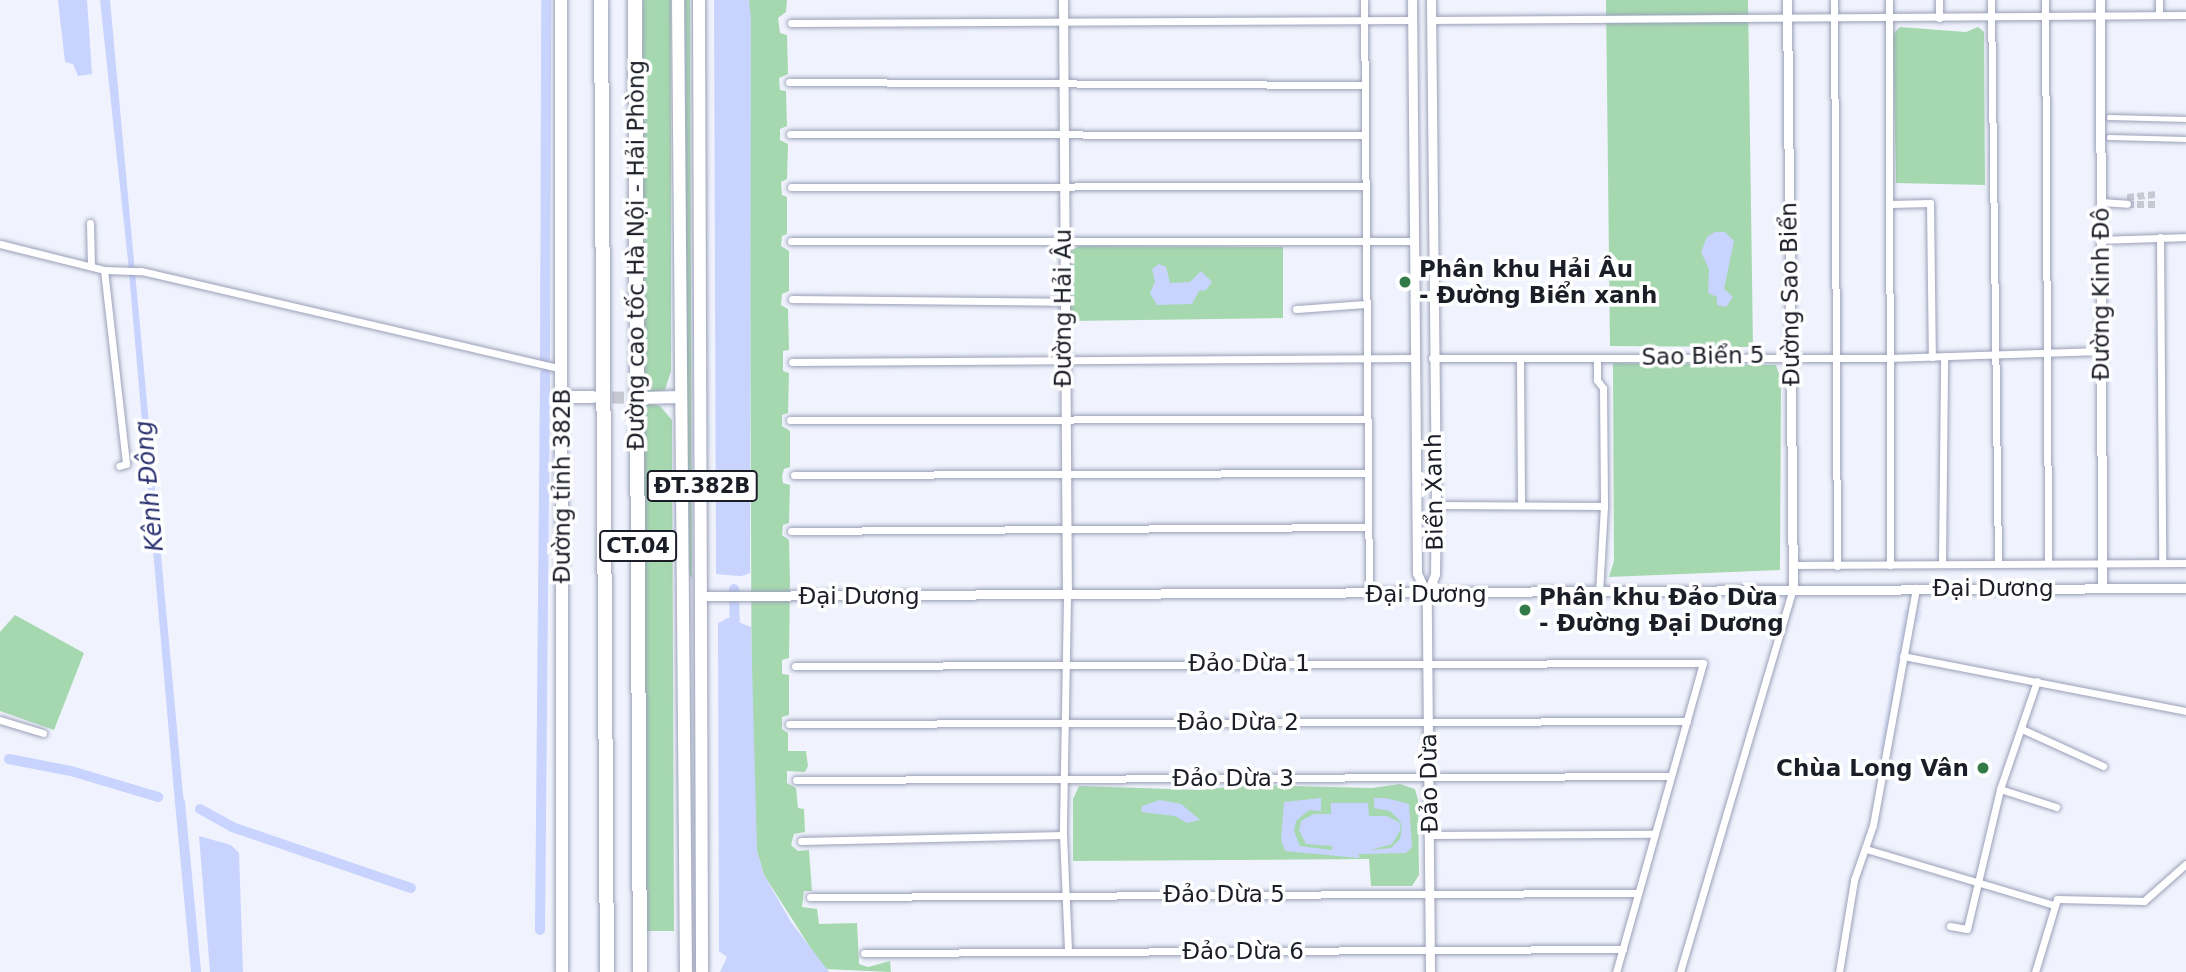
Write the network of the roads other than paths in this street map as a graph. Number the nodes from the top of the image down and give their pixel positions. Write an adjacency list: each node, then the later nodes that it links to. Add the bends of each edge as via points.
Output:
1 (561, 0): 78 (main road, Đường tỉnh 382B)
2 (599, 0): 153 (highway, Đường cao tốc Hà Nội - Hải Phòng / CT.04)
3 (636, 0): 154 (highway, Đường cao tốc Hà Nội - Hải Phòng / CT.04)
4 (678, 0): 81 (main road, ĐT.382B)
5 (699, 0): 113 (main road, ĐT.382B)
6 (1063, 0): 28 (street, Đường Hải Âu)
7 (1364, 0): 27 (street)
8 (1412, 0): 29 (street, Biển Xanh)
9 (1431, 0): 30 (street, Biển Xanh)
10 (1787, 0): 22 (street, Đường Sao Biển)
11 (1835, 0): 23 (street)
12 (1889, 0): 24 (street)
13 (1939, 0): 25 (street)
14 (1990, 0): 26 (street)
15 (2045, 0): 21 (street)
16 (2100, 0): 20 (street, Đường Kinh Đô)
17 (2159, 0): 18 (street)
18 (2159, 15): 19 (street); 20 (street)
19 (2186, 15)
20 (2101, 16): 21 (street); 46 (street, Đường Kinh Đô)
21 (2045, 17): 26 (street); 64 (street)
22 (1787, 18): 23 (street); 30 (street); 65 (street, Đường Sao Biển)
23 (1835, 18): 24 (street); 66 (street)
24 (1889, 18): 25 (street); 47 (street)
25 (1939, 18): 26 (street)
26 (1991, 18): 68 (street)
27 (1364, 19): 28 (street); 29 (street); 34 (street)
28 (1064, 20): 31 (street); 32 (street, Đường Hải Âu)
29 (1412, 20): 30 (street); 54 (street, Biển Xanh)
30 (1432, 20): 71 (street, Biển Xanh, via 1435,225)
31 (791, 23)
32 (1064, 80): 33 (street); 34 (street); 37 (street, Đường Hải Âu)
33 (789, 82)
34 (1364, 85): 39 (street)
35 (2109, 117): 36 (street)
36 (2186, 119)
37 (1063, 133): 38 (street); 39 (street); 42 (street, Đường Hải Âu)
38 (790, 134)
39 (1364, 135): 43 (street)
40 (2109, 137): 41 (street)
41 (2186, 139)
42 (1064, 185): 43 (street); 44 (street); 55 (street, Đường Hải Âu)
43 (1365, 186): 53 (street)
44 (791, 187)
45 (2127, 200): 46 (street)
46 (2101, 201): 51 (street, Đường Kinh Đô)
47 (1890, 204): 69 (street, via 1930,203); 73 (street)
48 (90, 223): 57 (street)
49 (2160, 237): 50 (street); 51 (street); 97 (street)
50 (2186, 237)
51 (2101, 240): 63 (street, Đường Kinh Đô)
52 (791, 241): 55 (street)
53 (1365, 241): 54 (street); 55 (street); 61 (street)
54 (1414, 241): 70 (street, Biển Xanh)
55 (1062, 242): 60 (street, Đường Hải Âu)
56 (0, 244): 57 (street)
57 (91, 266): 58 (street)
58 (104, 270): 78 (street, via 141,271); 86 (street, via 126,464)
59 (792, 299): 60 (street)
60 (1063, 302): 77 (street, Đường Hải Âu)
61 (1365, 304): 62 (street); 75 (street)
62 (1296, 309)
63 (2101, 351): 64 (street, Sao Biển 5); 99 (street, Đường Kinh Đô)
64 (2045, 353): 68 (street, Sao Biển 5); 101 (street)
65 (1791, 355): 66 (street, Sao Biển 5); 72 (street, Sao Biển 5); 102 (street, Đường Sao Biển)
66 (1838, 355): 73 (street, Sao Biển 5); 104 (street)
67 (1944, 356): 68 (street, Sao Biển 5); 69 (street, Sao Biển 5); 96 (street)
68 (1995, 356): 98 (street)
69 (1931, 357): 73 (street, Sao Biển 5)
70 (1415, 358): 71 (street); 75 (street); 111 (street, Biển Xanh, via 1417,573)
71 (1431, 358): 74 (street, Sao Biển 5); 90 (street, Biển Xanh)
72 (1597, 358): 74 (street, Sao Biển 5); 92 (street, via 1597,380 1603,388)
73 (1889, 358): 103 (street)
74 (1520, 360): 91 (street)
75 (1366, 361): 77 (street); 84 (street)
76 (792, 362): 77 (street)
77 (1063, 362): 83 (street, Đường Hải Âu)
78 (562, 369): 79 (main road, Đường tỉnh 382B)
79 (563, 397): 80 (main road); 152 (main road, Đường tỉnh 382B)
80 (593, 397)
81 (681, 397): 82 (main road); 112 (main road, ĐT.382B)
82 (640, 398)
83 (1063, 419): 84 (street); 85 (street); 88 (street, Đường Hải Âu)
84 (1367, 419): 87 (street)
85 (789, 420)
86 (119, 466)
87 (1366, 473): 88 (street); 94 (street)
88 (1065, 474): 89 (street); 93 (street, Đường Hải Âu)
89 (794, 475)
90 (1436, 505): 91 (street); 111 (street, Biển Xanh, via 1434,574)
91 (1521, 505): 92 (street)
92 (1604, 506): 109 (street)
93 (1065, 526): 94 (street); 95 (street); 114 (street, Đường Hải Âu)
94 (1368, 527): 110 (street)
95 (791, 531)
96 (1942, 562): 98 (street); 103 (street)
97 (2162, 562): 99 (street); 100 (street)
98 (1998, 563): 101 (street)
99 (2102, 563): 101 (street); 107 (street, Đường Kinh Đô)
100 (2186, 563)
101 (2048, 564)
102 (1793, 565): 104 (street); 105 (street, Đường Sao Biển)
103 (1890, 565): 104 (street)
104 (1838, 566)
105 (1793, 588): 106 (street, Đại Dương); 109 (street, Đại Dương); 159 (street)
106 (1916, 588): 107 (street, Đại Dương); 115 (street)
107 (2102, 588): 108 (street, Đại Dương)
108 (2186, 588)
109 (1599, 592): 111 (street, Đại Dương)
110 (1369, 595): 111 (street, Đại Dương); 114 (street, Đại Dương)
111 (1427, 595): 116 (street, Đảo Dừa)
112 (680, 596): 113 (main road); 155 (main road, ĐT.382B)
113 (700, 596): 114 (street, Đại Dương); 156 (main road, ĐT.382B)
114 (1067, 596): 117 (street)
115 (1903, 656): 119 (street); 139 (street)
116 (1427, 662): 117 (street, Đảo Dừa 1); 122 (street, Đảo Dừa 1, via 1703,663); 124 (street, Đảo Dừa)
117 (1067, 665): 118 (street, Đảo Dừa 1); 123 (street)
118 (795, 666)
119 (2037, 681): 120 (street); 126 (street)
120 (2186, 711)
121 (0, 720): 127 (street)
122 (1687, 721): 124 (street, Đảo Dừa 2); 129 (street)
123 (1066, 722): 124 (street, Đảo Dừa 2); 125 (street, Đảo Dừa 2); 132 (street)
124 (1428, 722): 130 (street, Đảo Dừa)
125 (789, 724)
126 (2024, 730): 128 (street); 133 (street)
127 (43, 733)
128 (2103, 766)
129 (1671, 776): 130 (street, Đảo Dừa 3); 135 (street)
130 (1428, 777): 132 (street, Đảo Dừa 3); 137 (street, Đảo Dừa)
131 (796, 780): 132 (street, Đảo Dừa 3)
132 (1064, 781): 136 (street)
133 (2000, 789): 134 (street); 141 (street)
134 (2056, 807)
135 (1655, 834): 137 (street); 142 (street)
136 (1063, 835): 138 (street); 144 (street)
137 (1429, 835): 143 (street, Đảo Dừa)
138 (801, 841)
139 (1867, 849): 141 (street); 160 (street, via 1854,880)
140 (2186, 864): 146 (street, via 2144,901 2057,899)
141 (1979, 881): 146 (street); 147 (street, via 1967,929)
142 (1638, 893): 143 (street, Đảo Dừa 5); 148 (street)
143 (1429, 894): 144 (street, Đảo Dừa 5); 149 (street, Đảo Dừa)
144 (1065, 895): 145 (street, Đảo Dừa 5); 150 (street)
145 (810, 897)
146 (2054, 905): 161 (street)
147 (1950, 926)
148 (1622, 949): 149 (street, Đảo Dừa 6); 158 (street)
149 (1430, 950): 150 (street, Đảo Dừa 6); 157 (street, Đảo Dừa)
150 (1068, 951): 151 (street, Đảo Dừa 6)
151 (864, 953)
152 (562, 972)
153 (607, 972)
154 (640, 972)
155 (686, 972)
156 (702, 972)
157 (1430, 972)
158 (1616, 972)
159 (1680, 972)
160 (1839, 972)
161 (2035, 972)

